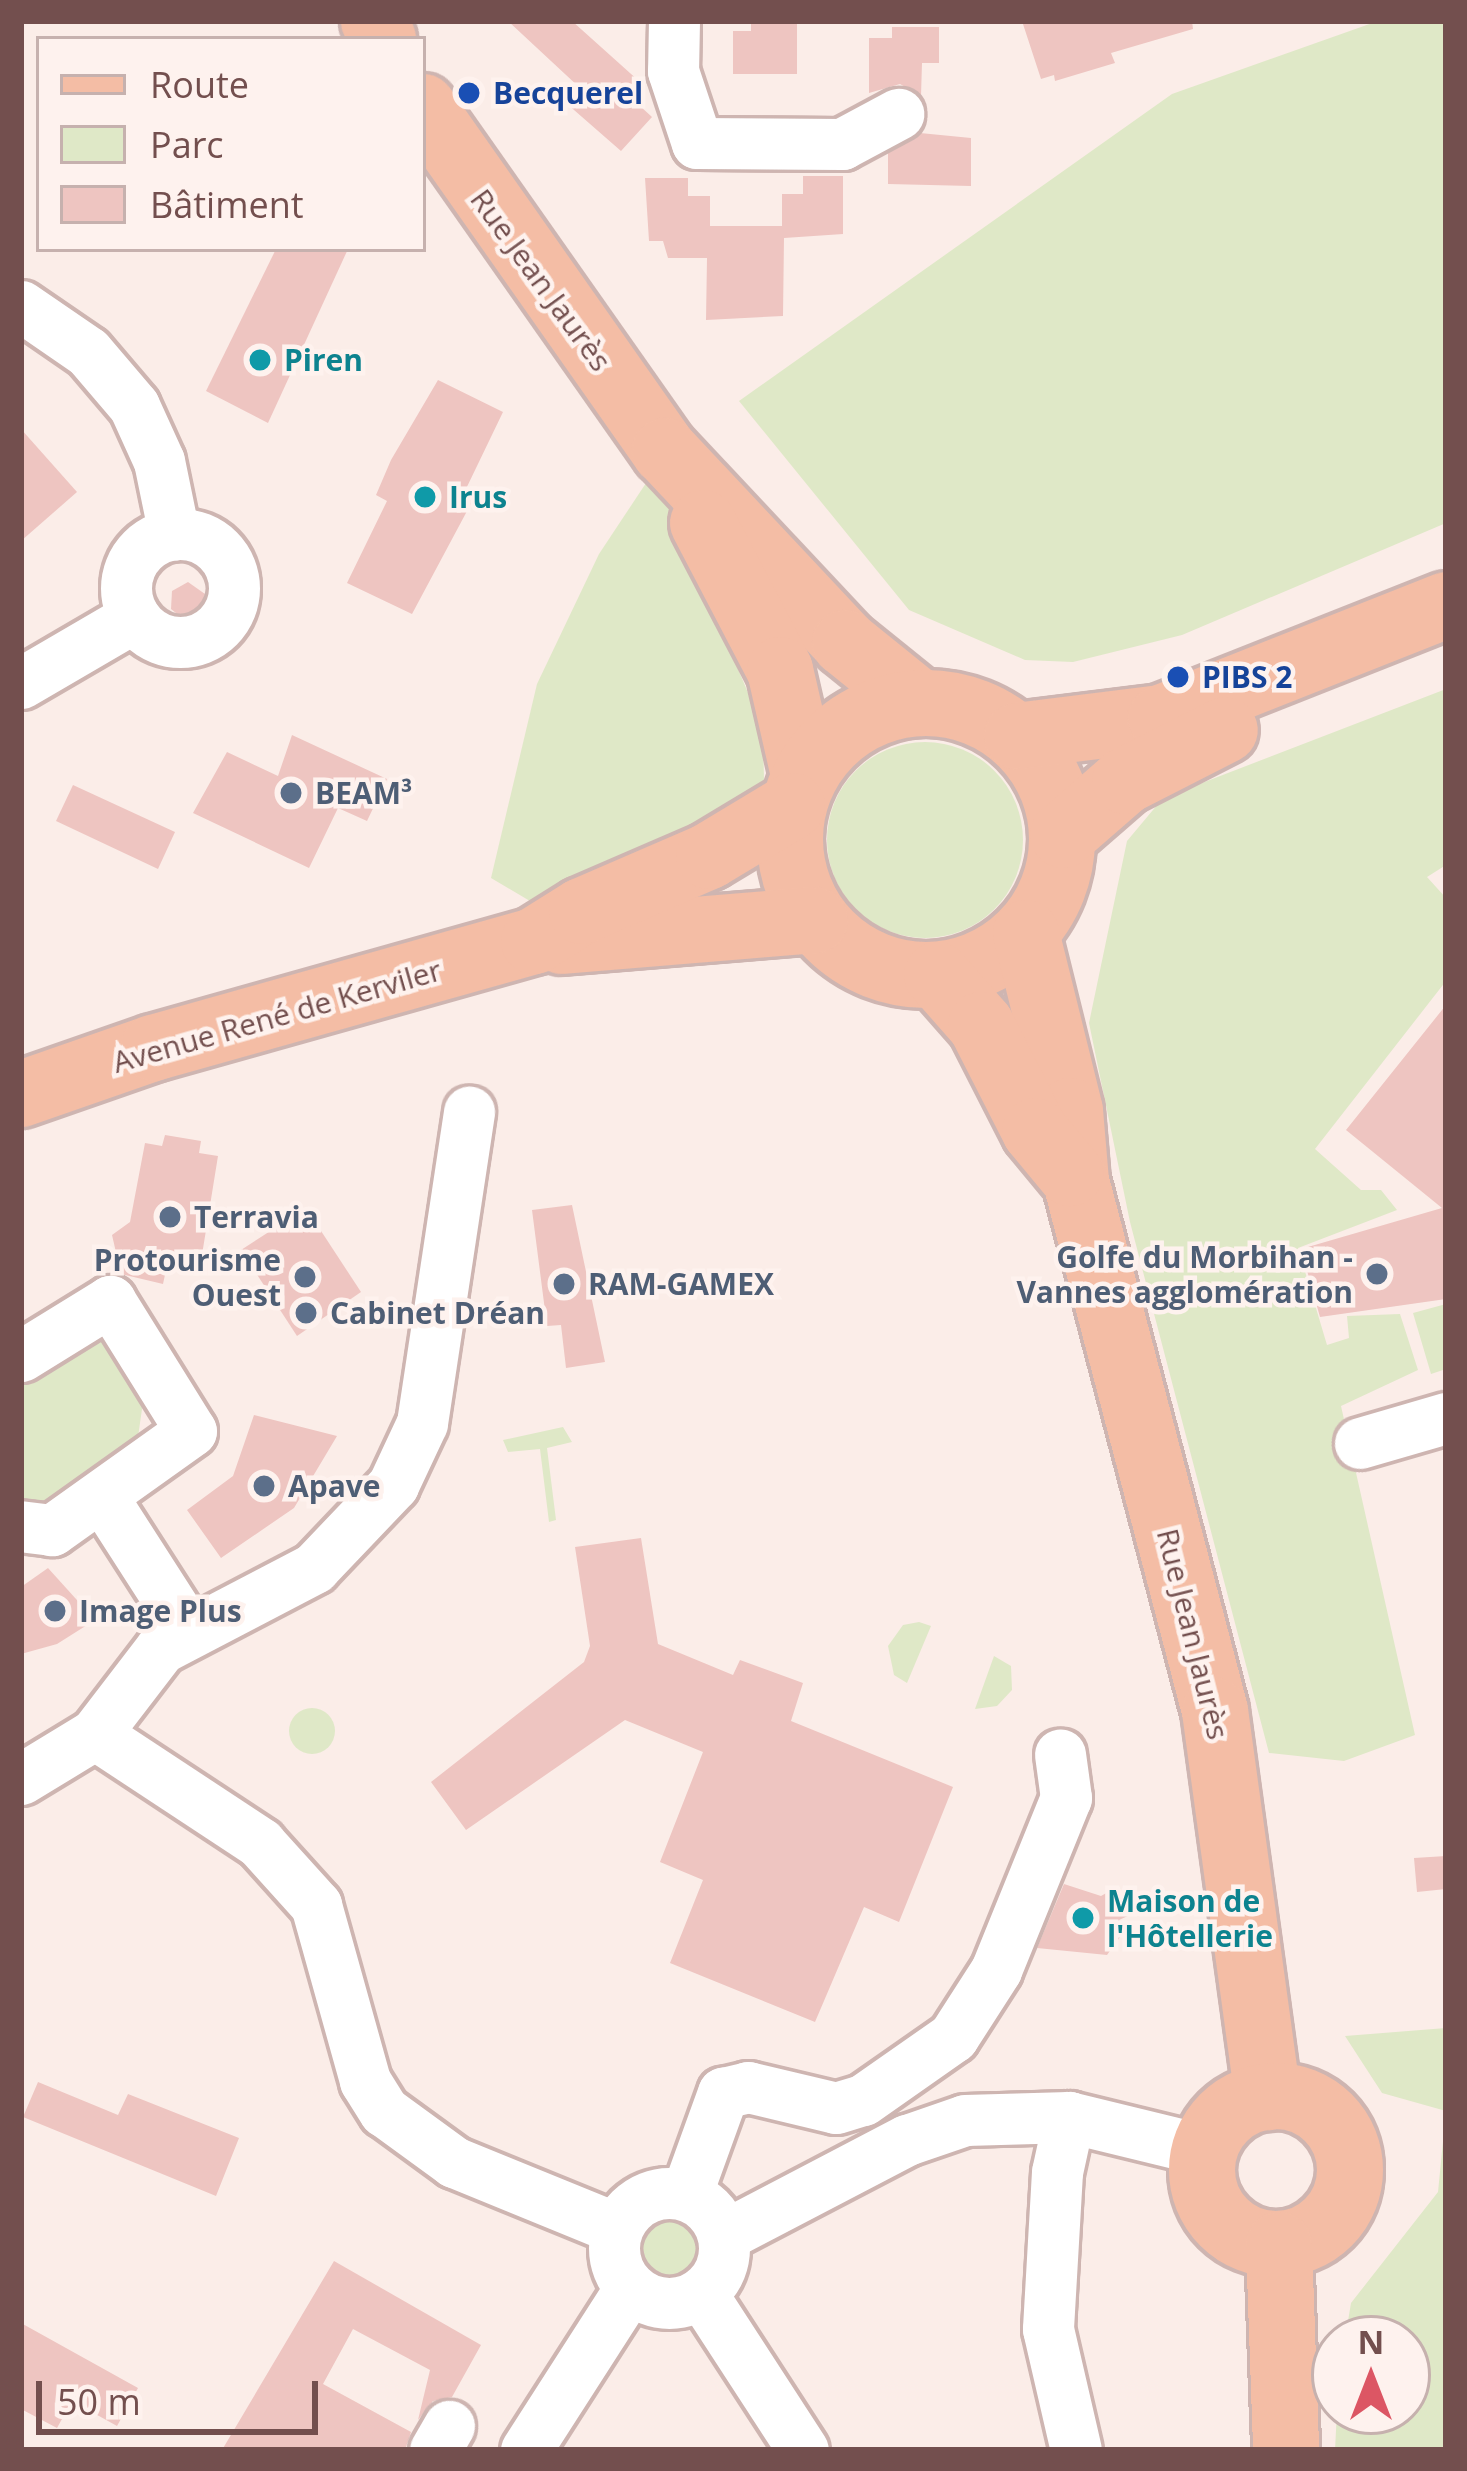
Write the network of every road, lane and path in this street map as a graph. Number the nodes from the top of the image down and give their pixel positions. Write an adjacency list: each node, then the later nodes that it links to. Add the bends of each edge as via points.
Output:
1 (674, 21): 3 (street, via 674,71 697,142 842,145)
2 (426, 111): 5 (main road, Rue Jean Jaurès)
3 (898, 114)
4 (21, 306): 6 (street, via 88,352 134,406 159,461)
5 (664, 451): 11 (main road, Rue Jean Jaurès, via 845,643); 13 (main road, Rue Jean Jaurès, via 780,670)
6 (174, 534): 8 (street, via 135,558 126,588); 8 (street, via 221,552 235,583 229,613 210,633 183,642 155,636)
7 (1446, 605): 12 (main road, via 1161,718)
8 (134, 617): 10 (street)
9 (1446, 637): 14 (main road, via 1157,761)
10 (21, 683)
11 (918, 702): 12 (main road, via 971,710); 13 (main road, via 851,724)
12 (1017, 736): 14 (main road, via 1041,764)
13 (798, 791): 15 (main road, via 791,866); 17 (main road, Avenue René de Kerviler, via 709,856 582,911)
14 (1063, 835): 16 (main road, via 1060,870)
15 (815, 920): 17 (main road, Avenue René de Kerviler); 18 (main road, via 869,962)
16 (1026, 933): 18 (main road, via 970,969); 21 (main road, Rue Jean Jaurès, via 1070,1111)
17 (535, 941): 19 (main road, Avenue René de Kerviler, via 153,1048)
18 (937, 975): 21 (main road, Rue Jean Jaurès, via 980,1025 1035,1131)
19 (21, 1094)
20 (469, 1112): 27 (street, via 422,1423 393,1485 314,1568)
21 (1076, 1181): 31 (main road, Rue Jean Jaurès, via 1215,1711)
22 (21, 1356): 25 (street, via 110,1301 188,1416 190,1432)
23 (1446, 1418): 24 (street)
24 (1360, 1443)
25 (103, 1498): 26 (street, via 52,1530); 27 (street)
26 (21, 1526)
27 (189, 1632): 28 (street, via 140,1666)
28 (95, 1734): 30 (street); 35 (street, via 296,1873 316,1905 365,2081 385,2111 454,2162)
29 (1060, 1754): 34 (street, via 1066,1798 996,1970 953,2037 863,2100 836,2108 748,2087 723,2093)
30 (21, 1779)
31 (1268, 2096): 33 (main road, via 1228,2114); 37 (main road, via 1292,2097 1332,2121 1351,2164 1339,2210 1323,2228)
32 (1069, 2116): 33 (street); 36 (street, via 997,2115 935,2128); 42 (street, via 1057,2172 1048,2329)
33 (1204, 2150): 37 (main road, via 1202,2173 1217,2216 1256,2242)
34 (686, 2195): 35 (street, via 651,2195); 36 (street, via 703,2204)
35 (616, 2228): 38 (street, via 614,2253)
36 (723, 2236): 39 (street, via 724,2257)
37 (1279, 2245): 43 (main road)
38 (630, 2288): 39 (street, via 664,2303); 40 (street)
39 (701, 2294): 41 (street)
40 (526, 2450)
41 (803, 2450)
42 (1076, 2450)
43 (1286, 2450)

